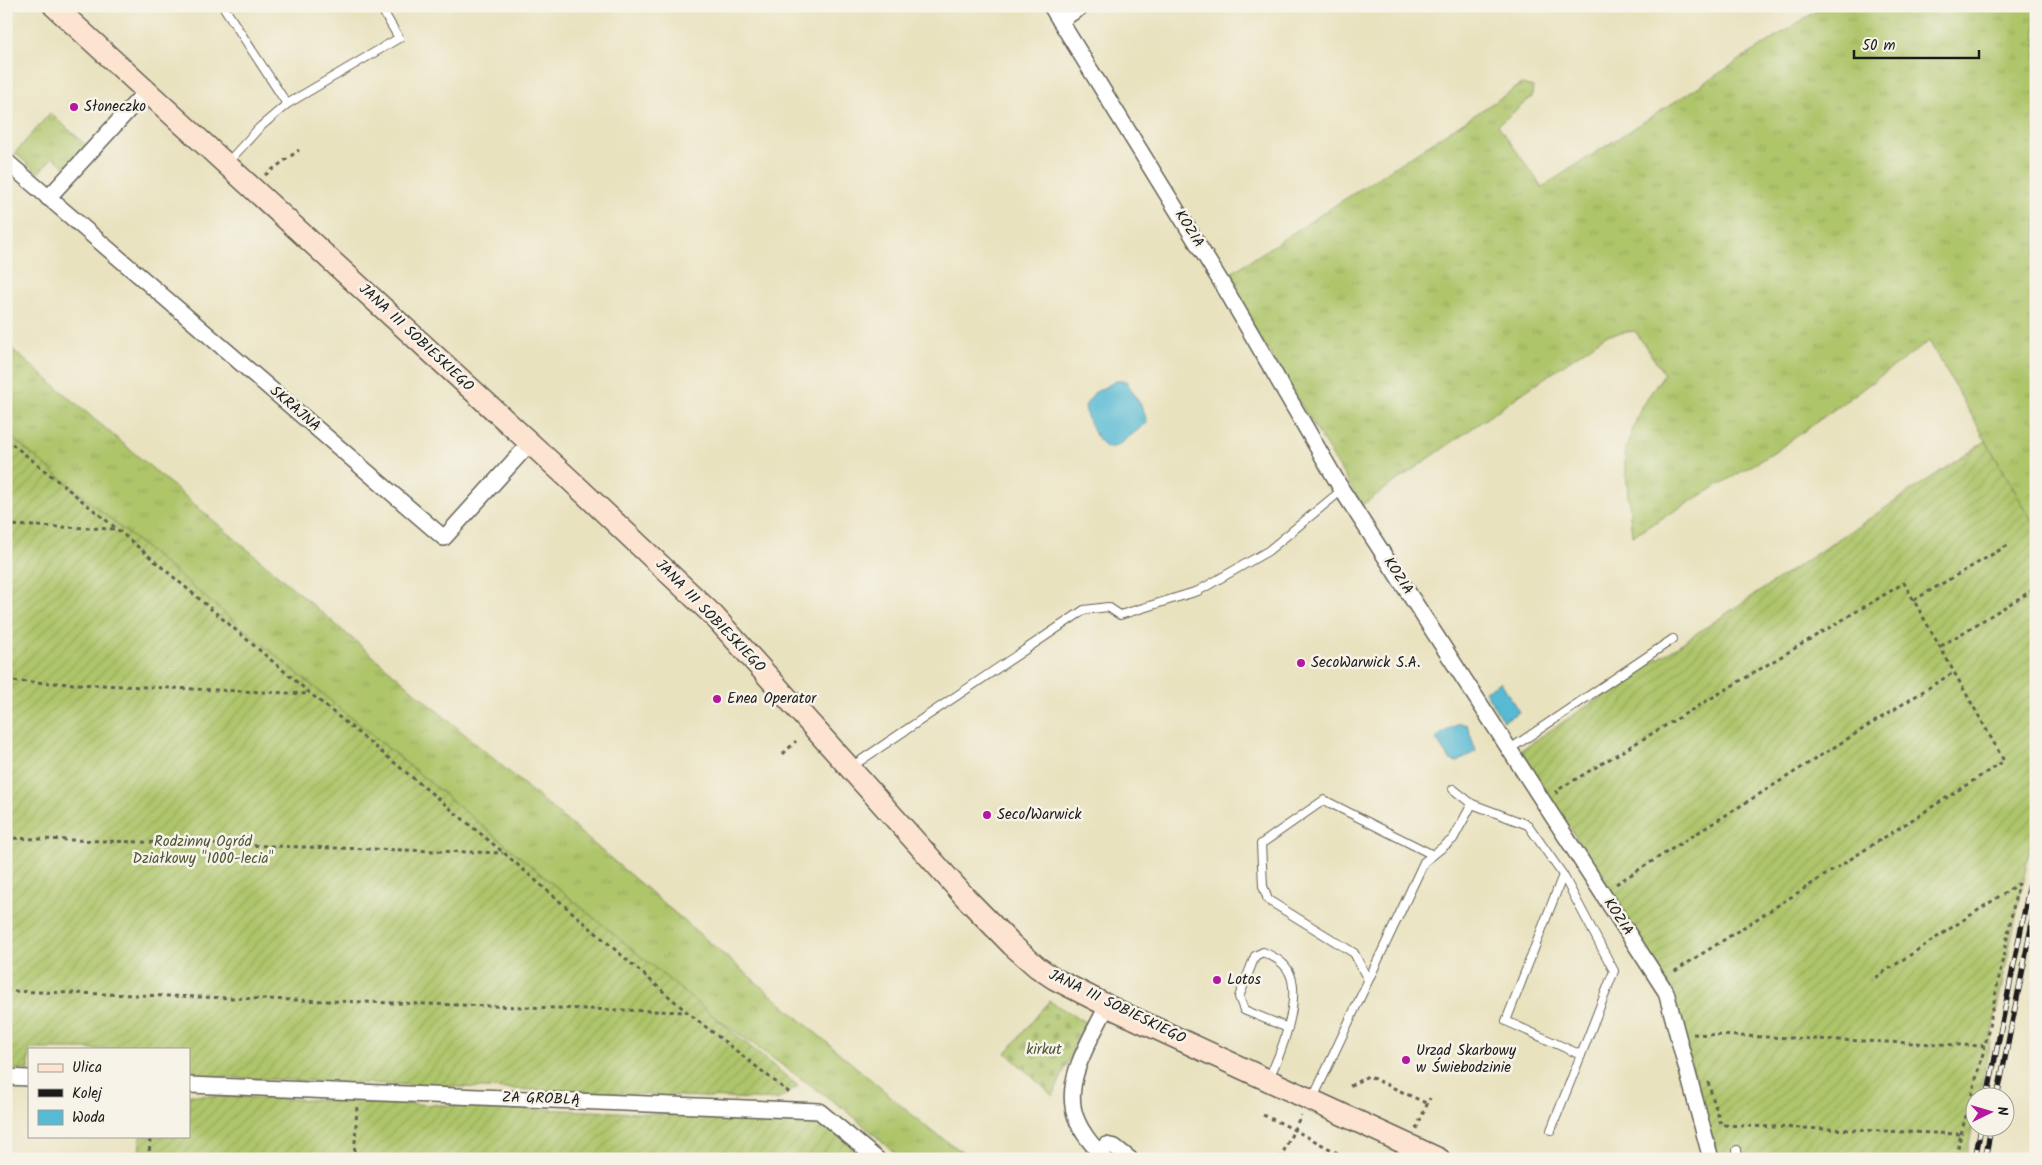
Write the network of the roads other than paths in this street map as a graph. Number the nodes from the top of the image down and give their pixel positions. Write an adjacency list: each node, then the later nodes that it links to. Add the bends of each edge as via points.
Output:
1 (54, 6): 7 (street, JANA III SOBIESKIEGO)
2 (222, 6): 8 (lane)
3 (380, 6): 8 (lane, via 400,38)
4 (1051, 6): 6 (street, KOZIA)
5 (1082, 6): 6 (street)
6 (1060, 21): 13 (street, KOZIA, via 1226,290)
7 (147, 90): 10 (street, JANA III SOBIESKIEGO); 11 (street)
8 (287, 104): 10 (lane, via 259,128)
9 (6, 161): 11 (street, SKRAJNA)
10 (226, 164): 12 (street, JANA III SOBIESKIEGO)
11 (48, 198): 12 (street, SKRAJNA, via 444,538)
12 (530, 443): 16 (street, JANA III SOBIESKIEGO, via 714,616)
13 (1342, 490): 15 (street, KOZIA); 16 (lane, via 1268,552 1198,591 1120,615 1108,607 1084,610)
14 (1673, 639): 15 (lane)
15 (1510, 749): 36 (street, KOZIA, via 1666,992)
16 (850, 767): 22 (street, JANA III SOBIESKIEGO, via 1012,945 1036,967)
17 (1453, 789): 18 (lane)
18 (1472, 804): 19 (lane, via 1453,840); 20 (lane, via 1528,825)
19 (1433, 854): 21 (lane, via 1424,862); 21 (lane, via 1324,800 1261,844 1263,886 1268,900 1354,953)
20 (1563, 875): 24 (lane, via 1614,971); 24 (lane, via 1506,1021)
21 (1368, 980): 29 (lane)
22 (1107, 1006): 27 (street, JANA III SOBIESKIEGO); 32 (street, via 1080,1062 1072,1097 1081,1128)
23 (1288, 1028): 23 (lane, via 1293,997 1290,974 1281,961 1263,952 1255,956 1239,997 1244,1010); 27 (lane)
24 (1581, 1055): 30 (lane)
25 (6, 1077): 26 (street)
26 (28, 1078)
27 (1268, 1079): 29 (street, JANA III SOBIESKIEGO)
28 (190, 1085): 33 (street, ZA GROBLĄ, via 818,1111)
29 (1307, 1107): 35 (street, JANA III SOBIESKIEGO)
30 (1551, 1130)
31 (1738, 1150): 37 (lane)
32 (1102, 1155): 34 (street, via 1106,1146 1115,1147)
33 (877, 1159)
34 (1130, 1159)
35 (1439, 1159)
36 (1711, 1159)
37 (1738, 1159)

